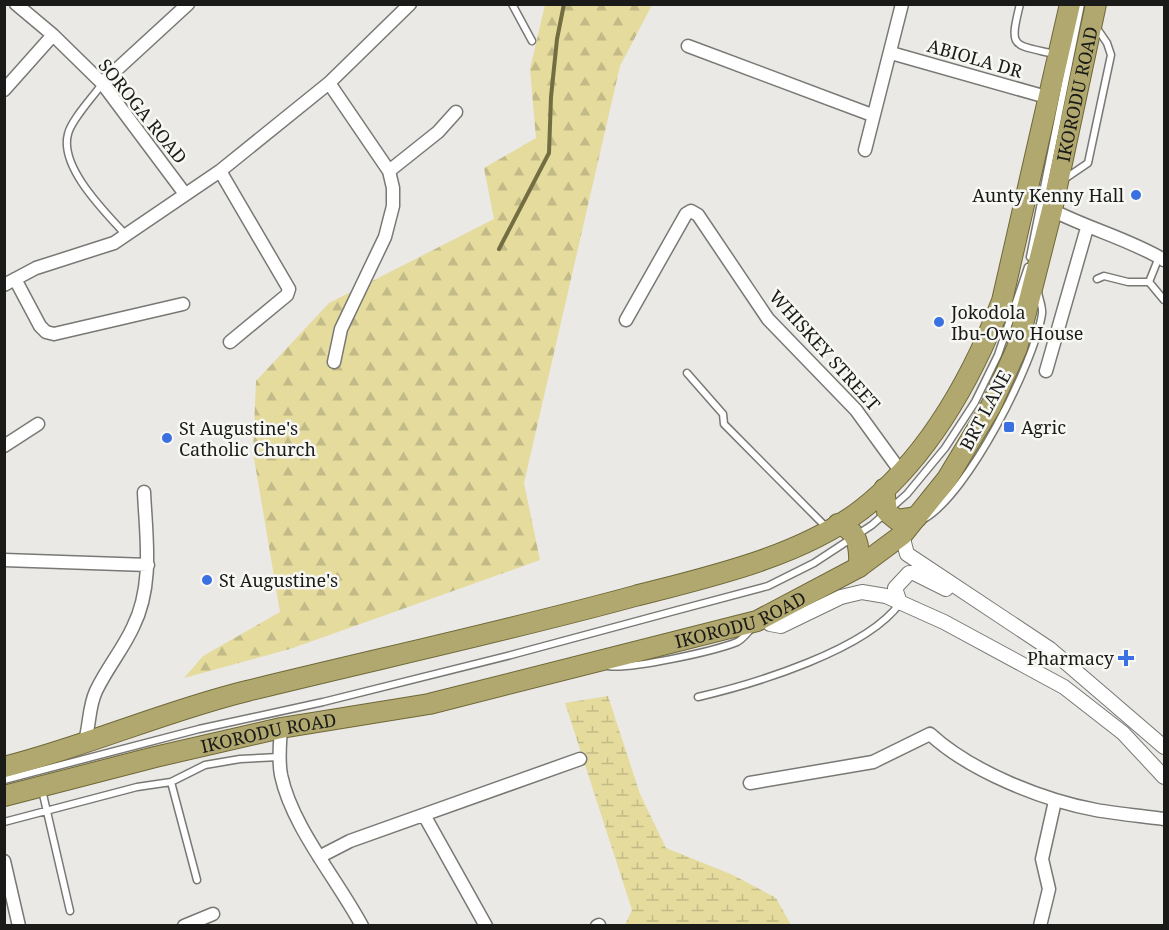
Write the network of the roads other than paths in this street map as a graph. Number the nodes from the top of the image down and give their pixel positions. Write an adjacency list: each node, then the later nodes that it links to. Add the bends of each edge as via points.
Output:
1 (16, 4): 9 (street, SOROGA ROAD)
2 (188, 4): 14 (street)
3 (410, 4): 15 (street)
4 (512, 4): 10 (lane)
5 (902, 4): 12 (street)
6 (1020, 4): 13 (lane, via 1013,34 1018,45)
7 (1070, 4): 13 (highway, IKORODU ROAD)
8 (1090, 10): 23 (highway, IKORODU ROAD); 23 (lane, via 1111,55 1088,163); 44 (lane, via 1029,264 998,356 975,402 945,448 907,494)
9 (53, 35): 14 (street, SOROGA ROAD); 16 (street)
10 (532, 41)
11 (688, 46): 19 (street)
12 (891, 53): 17 (street, ABIOLA DR); 19 (street)
13 (1059, 55): 17 (highway, IKORODU ROAD)
14 (102, 83): 24 (street, SOROGA ROAD); 27 (lane, via 68,132 68,159)
15 (329, 83): 21 (street); 22 (street)
16 (4, 90)
17 (1050, 98): 41 (highway, IKORODU ROAD, via 1002,301 990,333 947,410)
18 (456, 112): 22 (street, via 438,132)
19 (872, 116): 20 (street)
20 (864, 150)
21 (220, 171): 24 (street); 35 (street, via 289,289 287,295)
22 (389, 171): 36 (street, via 393,206 385,237 341,329)
23 (1057, 183): 25 (highway, IKORODU ROAD)
24 (186, 194): 27 (street)
25 (1052, 210): 26 (street); 46 (highway, IKORODU ROAD, via 1017,348 991,406 947,479)
26 (1087, 228): 28 (street); 37 (street)
27 (126, 236): 30 (street, via 36,268)
28 (1162, 258): 31 (lane)
29 (1097, 279): 31 (lane, via 1104,276)
30 (10, 282): 33 (street, via 40,326 54,334)
31 (1149, 282): 32 (lane)
32 (1164, 300)
33 (183, 304)
34 (626, 320): 41 (street, WHISKEY STREET, via 686,214 698,215 768,319 856,410)
35 (230, 342)
36 (334, 362)
37 (1046, 371)
38 (687, 374): 45 (lane, via 723,414 723,424)
39 (38, 424): 40 (street)
40 (4, 446)
41 (901, 472): 42 (highway, IKORODU ROAD)
42 (884, 489): 44 (highway); 45 (highway, IKORODU ROAD)
43 (144, 492): 49 (street)
44 (886, 512): 46 (highway); 47 (lane)
45 (833, 527): 47 (highway, via 849,527); 56 (highway, IKORODU ROAD, via 745,566 711,576 244,691)
46 (909, 527): 50 (highway, IKORODU ROAD); 53 (street, via 907,554)
47 (855, 536): 50 (highway); 62 (lane, via 768,586 511,655)
48 (4, 560): 49 (street)
49 (148, 565): 56 (street, via 140,612 96,690)
50 (859, 567): 52 (highway, IKORODU ROAD)
51 (900, 603): 52 (street, via 862,592 841,597 780,626); 53 (street, via 895,588 904,576 914,573); 54 (lane, via 875,629 851,642 765,677); 61 (street, via 944,622 1064,687 1123,733)
52 (761, 619): 55 (highway, IKORODU ROAD, via 429,704)
53 (1004, 619): 57 (street, via 1050,650)
54 (698, 697)
55 (281, 728): 58 (street); 65 (highway, IKORODU ROAD)
56 (84, 744): 60 (highway, IKORODU ROAD)
57 (1164, 747)
58 (279, 757): 63 (lane, via 205,765); 72 (street, via 282,776 303,830)
59 (580, 759): 69 (street)
60 (4, 767)
61 (1164, 777)
62 (4, 780)
63 (171, 782): 68 (lane); 74 (lane)
64 (750, 783): 67 (street, via 873,762 930,734 988,772)
65 (42, 786): 66 (highway, IKORODU ROAD); 68 (lane)
66 (4, 796)
67 (1055, 801): 70 (street); 81 (street, via 1042,859 1049,889)
68 (47, 811): 71 (lane); 75 (lane)
69 (424, 815): 72 (street); 80 (street)
70 (1164, 819)
71 (4, 822)
72 (320, 856): 77 (street)
73 (4, 861): 78 (street)
74 (197, 880)
75 (70, 911)
76 (213, 914): 79 (street)
77 (360, 925)
78 (19, 926)
79 (184, 926)
80 (486, 926)
81 (1040, 926)

